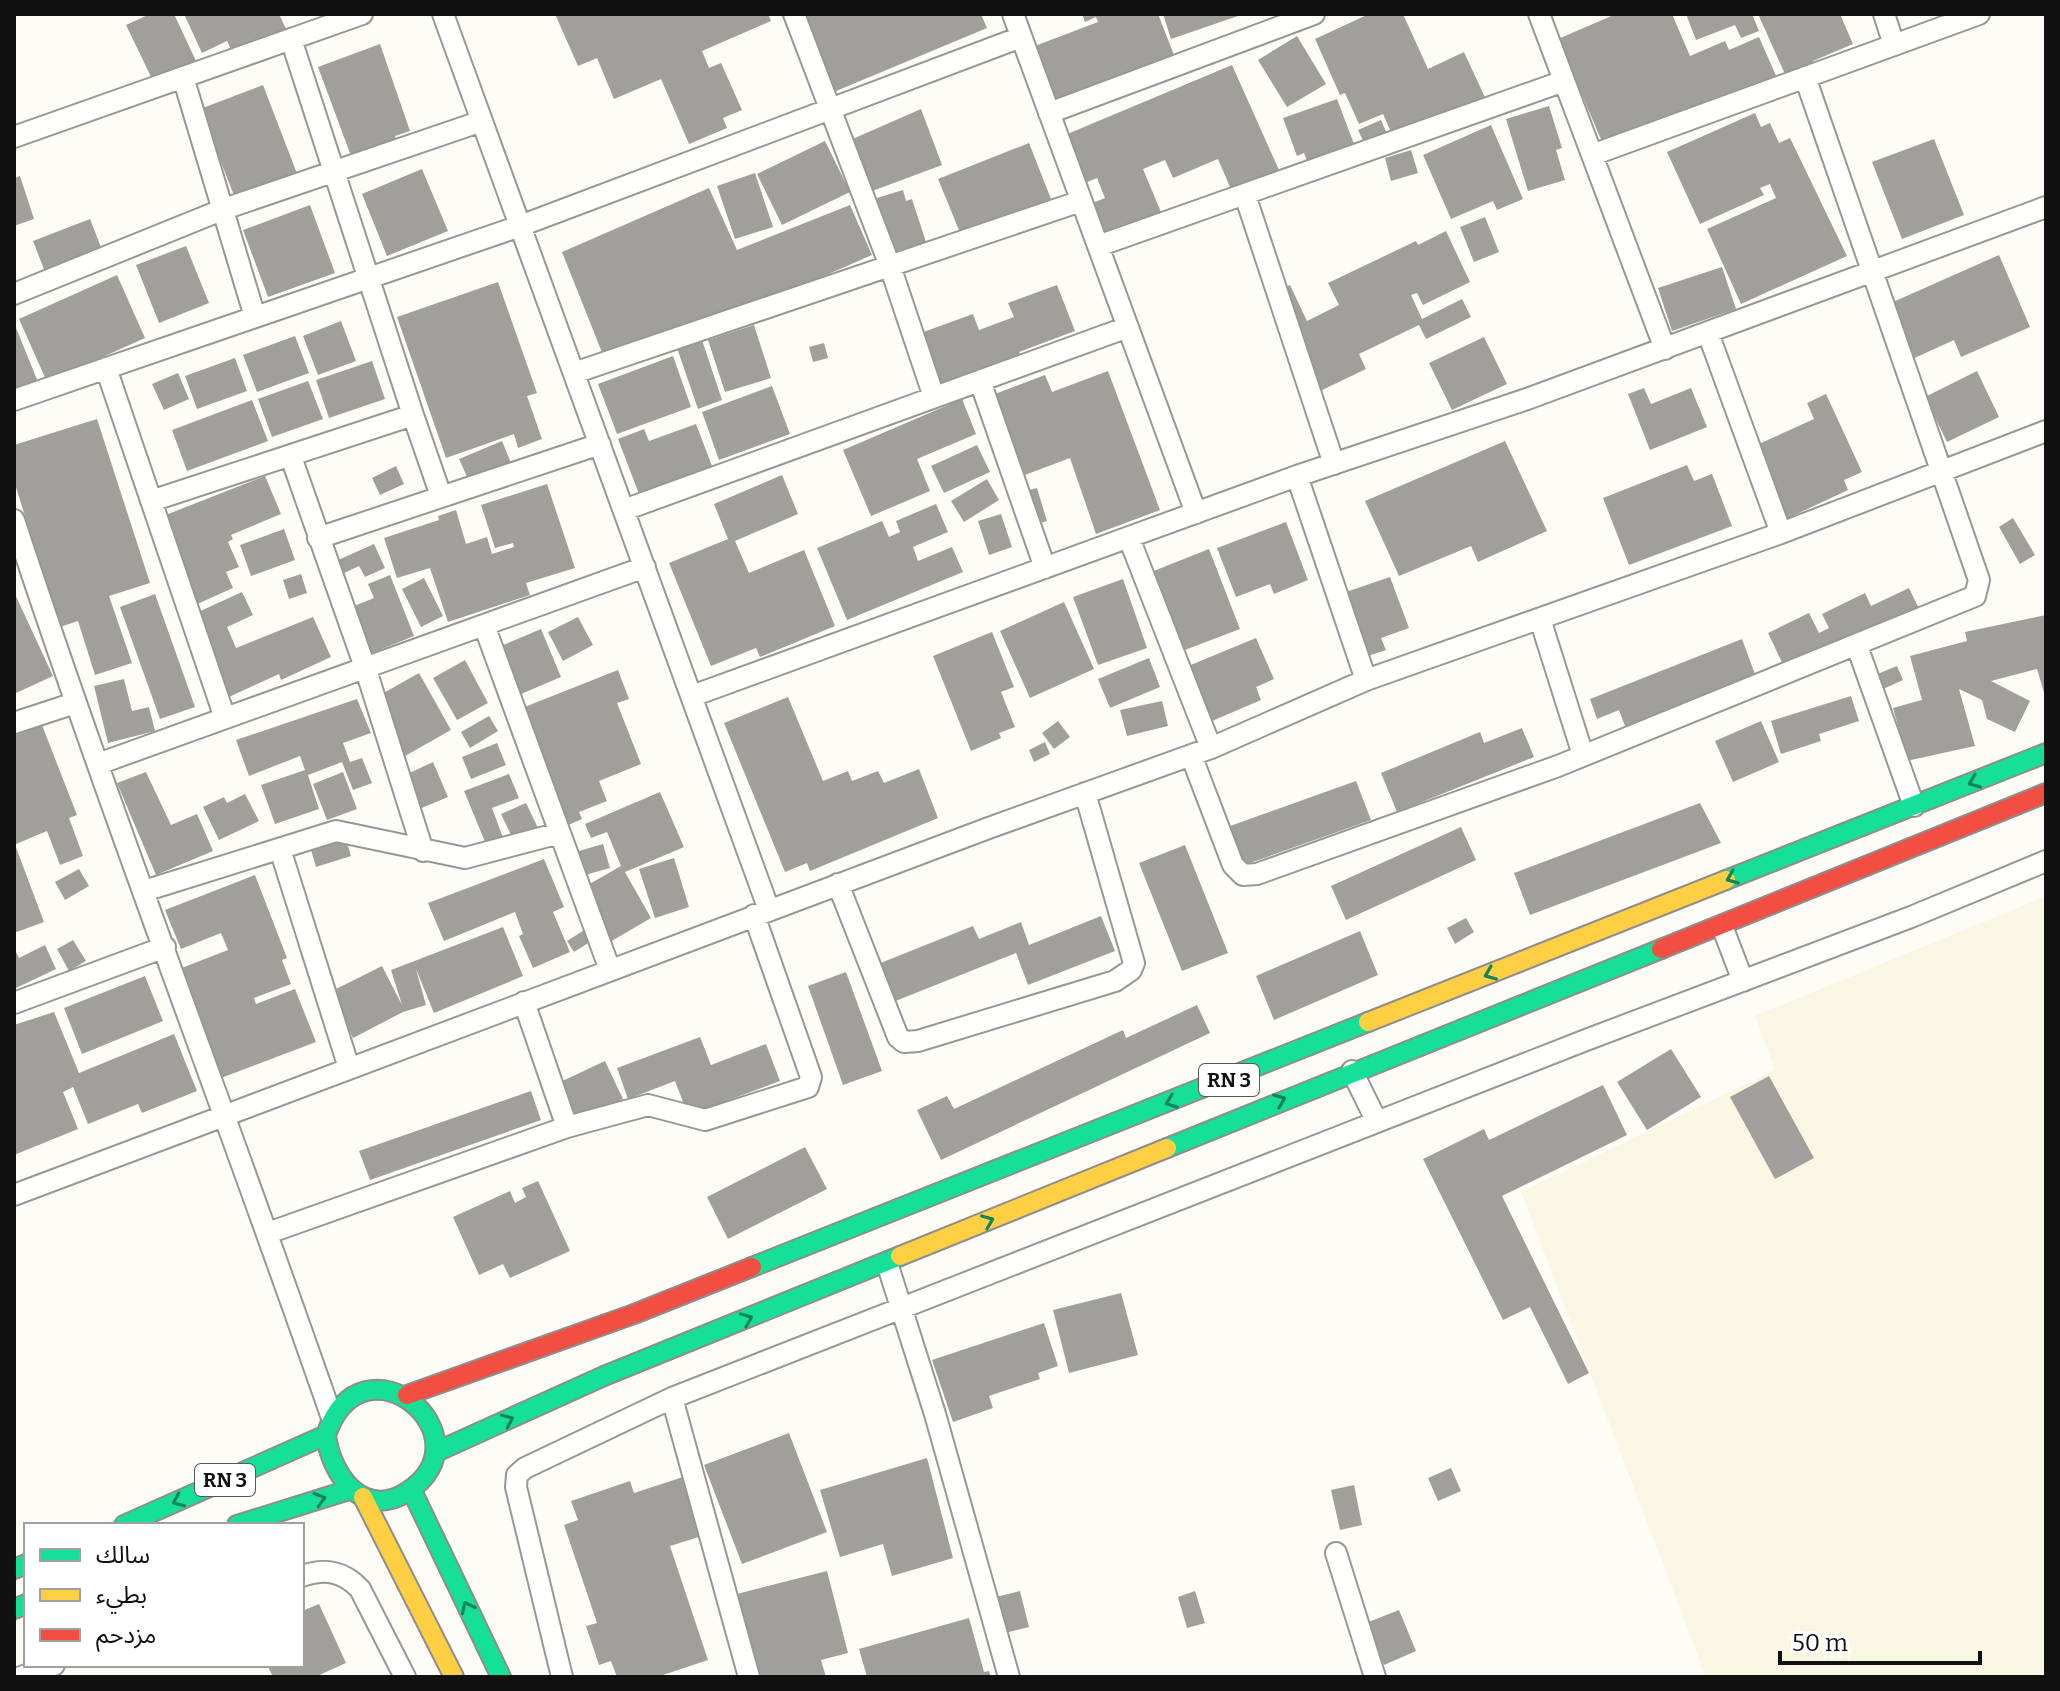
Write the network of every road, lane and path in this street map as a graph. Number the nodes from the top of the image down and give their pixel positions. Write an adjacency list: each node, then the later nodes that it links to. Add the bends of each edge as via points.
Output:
1 (362, 14): 10 (street)
2 (443, 14): 17 (street)
3 (794, 14): 15 (street)
4 (1013, 14): 9 (street)
5 (1314, 14): 16 (street)
6 (1539, 14): 14 (street)
7 (1884, 14): 11 (street)
8 (1979, 14): 11 (street)
9 (1021, 37): 15 (street); 16 (street)
10 (291, 39): 12 (street); 20 (street)
11 (1894, 45): 13 (street)
12 (183, 77): 18 (street); 24 (street)
13 (1805, 77): 19 (street); 28 (street)
14 (1564, 81): 19 (street); 21 (street)
15 (830, 111): 25 (street); 27 (street)
16 (1049, 113): 22 (street)
17 (482, 121): 20 (street); 25 (street)
18 (14, 137)
19 (1592, 155): 34 (street)
20 (332, 170): 24 (street); 29 (street)
21 (1245, 195): 26 (street); 44 (street)
22 (1081, 201): 26 (street); 27 (street)
23 (2046, 207): 28 (street)
24 (224, 209): 30 (street); 31 (street)
25 (520, 226): 29 (street); 36 (street)
26 (1098, 246): 32 (street)
27 (890, 266): 36 (street); 38 (street)
28 (1875, 273): 33 (street); 45 (street)
29 (368, 278): 31 (street); 40 (street)
30 (14, 294)
31 (255, 317): 35 (street)
32 (1128, 327): 37 (street); 50 (street)
33 (1708, 333): 34 (street); 52 (street)
34 (1665, 349): 44 (street)
35 (106, 368): 39 (street); 48 (street)
36 (574, 373): 42 (street)
37 (980, 381): 38 (street); 57 (street)
38 (934, 397): 49 (street)
39 (14, 400)
40 (413, 415): 43 (street); 47 (street)
41 (2046, 431): 45 (street)
42 (600, 444): 47 (street); 49 (street)
43 (291, 457): 48 (street); 53 (street)
44 (1334, 464): 46 (street)
45 (1943, 473): 52 (street); 60 (street, via 1979,580 1975,596)
46 (1297, 476): 50 (street); 62 (street)
47 (441, 496): 53 (street)
48 (151, 501): 65 (street)
49 (624, 510): 56 (street)
50 (1196, 513): 54 (street)
51 (14, 520): 55 (street)
52 (1781, 533): 58 (street)
53 (318, 538): 61 (street)
54 (1129, 538): 57 (street); 67 (street)
55 (18, 542): 64 (street)
56 (645, 567): 59 (street); 63 (street)
57 (1045, 568): 63 (street)
58 (1540, 619): 62 (street); 70 (street)
59 (484, 625): 61 (street); 75 (street)
60 (1857, 646): 70 (street); 74 (street)
61 (366, 670): 65 (street); 77 (street)
62 (1366, 680): 67 (street)
63 (692, 696): 81 (street)
64 (75, 703): 66 (street); 71 (street)
65 (225, 718): 71 (street)
66 (14, 723)
67 (1211, 748): 69 (street)
68 (2046, 753): 74 (main road, RN 3, one-way to 74)
69 (1191, 755): 70 (street, via 1233,865 1243,875); 72 (street)
70 (1583, 755)
71 (98, 764): 80 (street)
72 (1085, 793): 79 (street); 79 (street, via 1134,963 1115,981 904,1042)
73 (2046, 793): 82 (main road, RN 3)
74 (1914, 806): 97 (main road, RN 3, one-way to 97, via 634,1314)
75 (560, 833): 77 (street, via 482,856); 84 (street)
76 (280, 849): 77 (street, via 336,831); 80 (street); 88 (street)
77 (423, 851)
78 (2046, 861): 85 (street)
79 (838, 884): 81 (street)
80 (144, 891): 83 (street)
81 (762, 913): 84 (street); 92 (street, via 811,1077 808,1087 705,1120 648,1105)
82 (1722, 926): 85 (street); 89 (main road, RN 3)
83 (165, 947): 87 (street); 90 (street)
84 (610, 970): 86 (street)
85 (1743, 981): 91 (street)
86 (524, 1002): 88 (street); 92 (street)
87 (14, 1003)
88 (349, 1068): 90 (street)
89 (1352, 1071): 91 (street); 95 (main road, RN 3, one-way to 89)
90 (226, 1113): 93 (street); 94 (street)
91 (1377, 1122): 96 (street)
92 (567, 1127): 94 (street)
93 (14, 1195)
94 (268, 1233): 99 (street)
95 (887, 1263): 96 (street); 100 (main road, RN 3, one-way to 95, via 604,1376)
96 (902, 1310): 98 (street); 114 (street)
97 (407, 1395): 99 (main road, via 391,1390 357,1394); 100 (main road, via 430,1419)
98 (672, 1398): 112 (street, via 517,1475); 113 (street)
99 (329, 1426): 102 (main road, via 331,1466); 103 (main road, RN 3, one-way to 103)
100 (436, 1452): 101 (main road, via 428,1474)
101 (412, 1491): 102 (main road, via 380,1500); 111 (main road, one-way to 101)
102 (356, 1494): 104 (main road, RN 3, one-way to 102); 110 (main road)
103 (128, 1523)
104 (245, 1523)
105 (1336, 1553): 115 (street)
106 (304, 1576): 109 (street, via 332,1571 360,1589)
107 (48, 1667): 108 (street)
108 (21, 1677)
109 (405, 1677)
110 (454, 1677)
111 (501, 1677)
112 (562, 1677)
113 (749, 1677)
114 (1009, 1677)
115 (1375, 1677)

